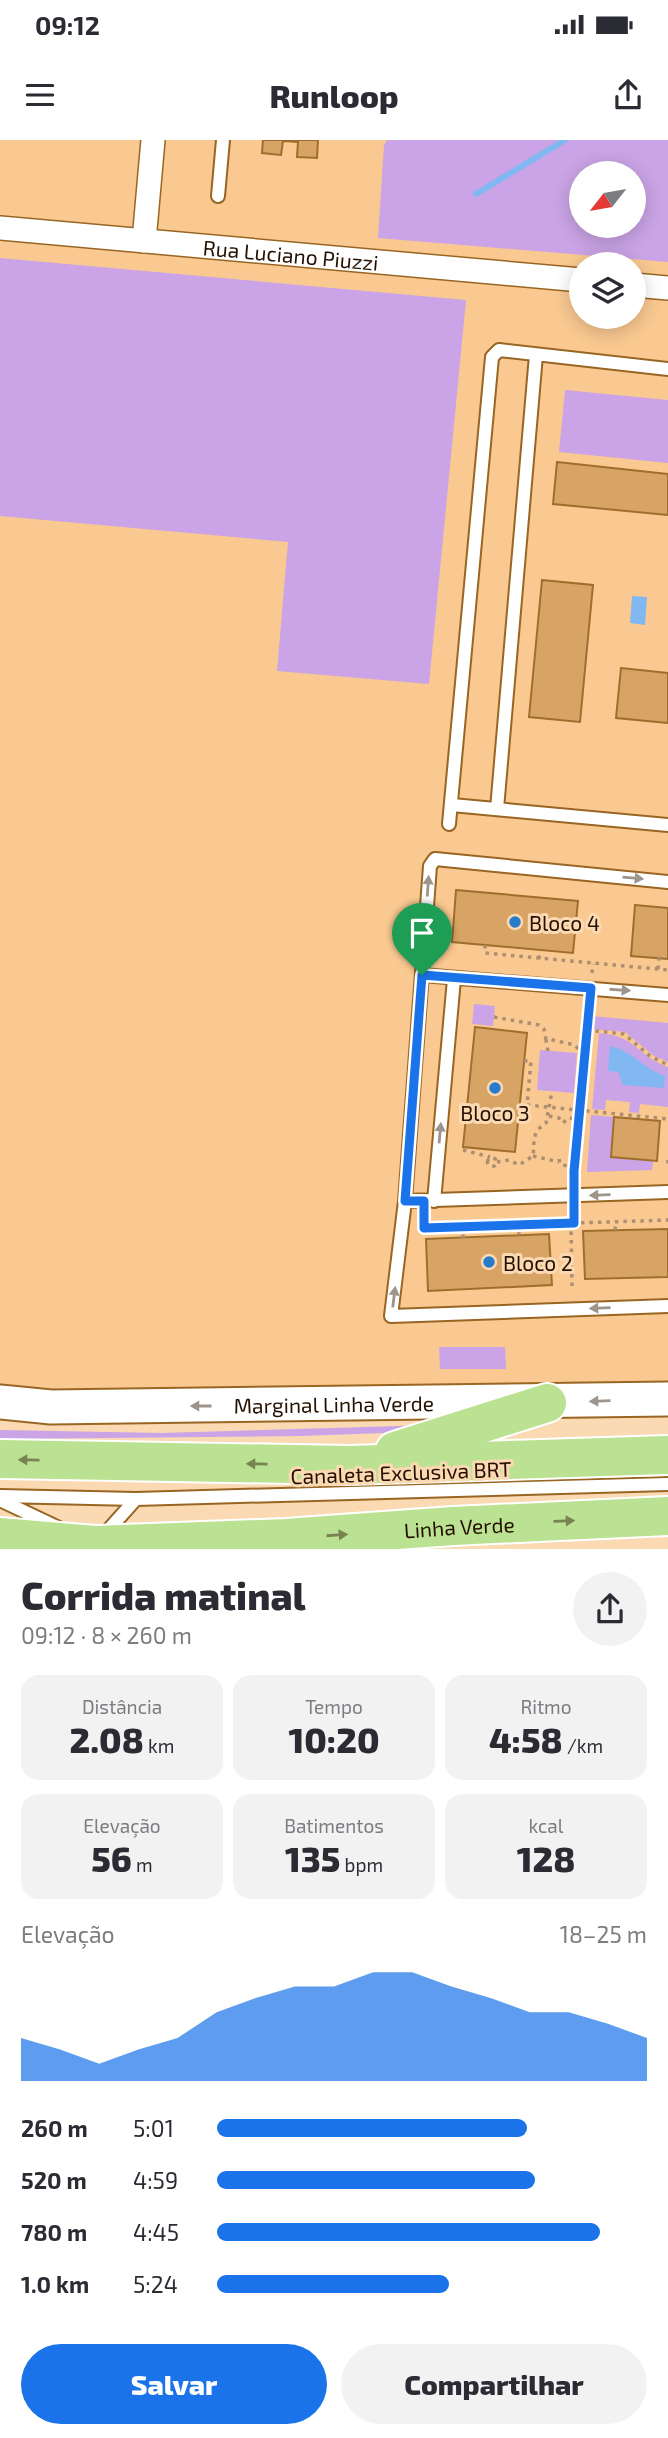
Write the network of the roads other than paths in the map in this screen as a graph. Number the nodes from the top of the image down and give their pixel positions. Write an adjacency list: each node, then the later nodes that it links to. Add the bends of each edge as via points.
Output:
1 (153, 140): 5 (street)
2 (223, 140): 3 (lane)
3 (218, 196)
4 (0, 228): 5 (street, Rua Luciano Piuzzi)
5 (144, 241): 6 (street, Rua Luciano Piuzzi)
6 (569, 279)
7 (646, 286): 8 (street)
8 (668, 288)
9 (536, 355): 10 (lane); 11 (lane, via 499,350 492,357); 12 (lane)
10 (668, 369)
11 (452, 805): 12 (lane); 13 (lane)
12 (497, 809): 14 (lane)
13 (449, 824)
14 (668, 825)
15 (668, 882): 16 (lane, one-way to 15, via 430,866 435,859)
16 (422, 975): 17 (lane); 20 (lane)
17 (454, 979): 18 (lane, one-way to 18); 21 (lane, one-way to 17)
18 (668, 995)
19 (668, 1192): 21 (lane, one-way to 21)
20 (405, 1201): 21 (lane); 22 (lane, one-way to 20, via 391,1316)
21 (429, 1201)
22 (668, 1306)
23 (668, 1399): 25 (main road, Marginal Linha Verde, one-way to 25)
24 (0, 1402): 25 (main road, Marginal Linha Verde, one-way to 24, via 51,1407)
25 (547, 1403): 28 (highway)
26 (668, 1455): 28 (highway)
27 (0, 1459): 28 (highway, one-way to 27)
28 (349, 1465)
29 (668, 1484): 31 (lane, Canaleta Exclusiva BRT)
30 (0, 1498): 31 (lane, Canaleta Exclusiva BRT); 34 (lane, Canaleta Exclusiva BRT)
31 (136, 1499): 34 (lane)
32 (668, 1517): 34 (highway, Linha Verde, one-way to 32)
33 (0, 1537): 34 (highway, Linha Verde)
34 (96, 1547)

